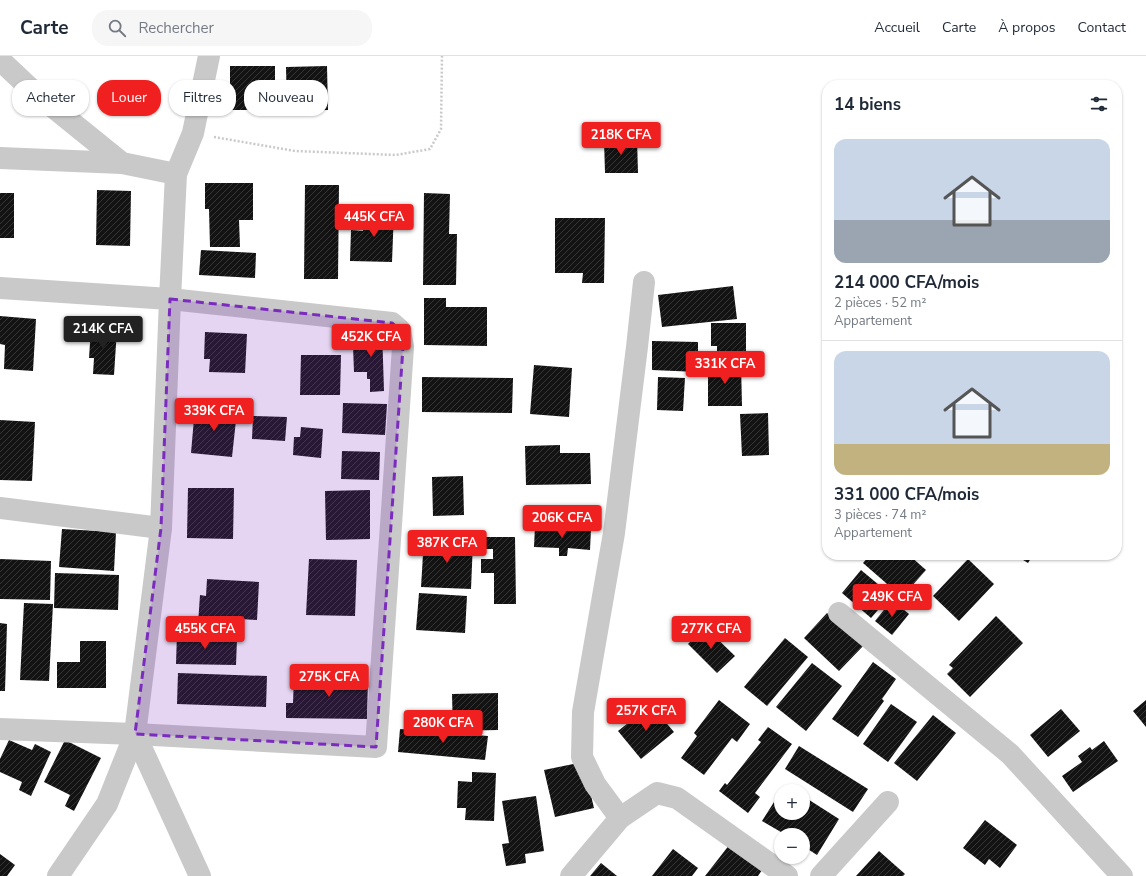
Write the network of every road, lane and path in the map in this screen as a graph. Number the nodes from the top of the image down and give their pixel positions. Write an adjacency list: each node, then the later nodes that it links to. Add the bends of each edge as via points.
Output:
1 (209, 56): 4 (street)
2 (442, 56): 4 (path, via 441,128 430,149 396,155 295,151)
3 (2, 59): 6 (street, via 33,91)
4 (193, 133): 7 (street)
5 (0, 158): 6 (street)
6 (122, 163): 7 (street)
7 (176, 174): 10 (street)
8 (644, 282): 17 (street, via 614,533 583,712 582,757 595,784)
9 (0, 288): 10 (street)
10 (170, 300): 12 (street); 15 (street, via 392,323 400,330 403,347 376,747)
11 (0, 508): 12 (street)
12 (161, 528): 15 (street)
13 (839, 613): 23 (street, via 1010,754)
14 (0, 729): 15 (street)
15 (135, 734): 18 (street, via 107,804); 19 (street)
16 (888, 802): 22 (street)
17 (620, 818): 20 (street); 21 (street, via 657,793 677,798)
18 (58, 876)
19 (200, 876)
20 (571, 876)
21 (787, 876)
22 (821, 876)
23 (1122, 876)

